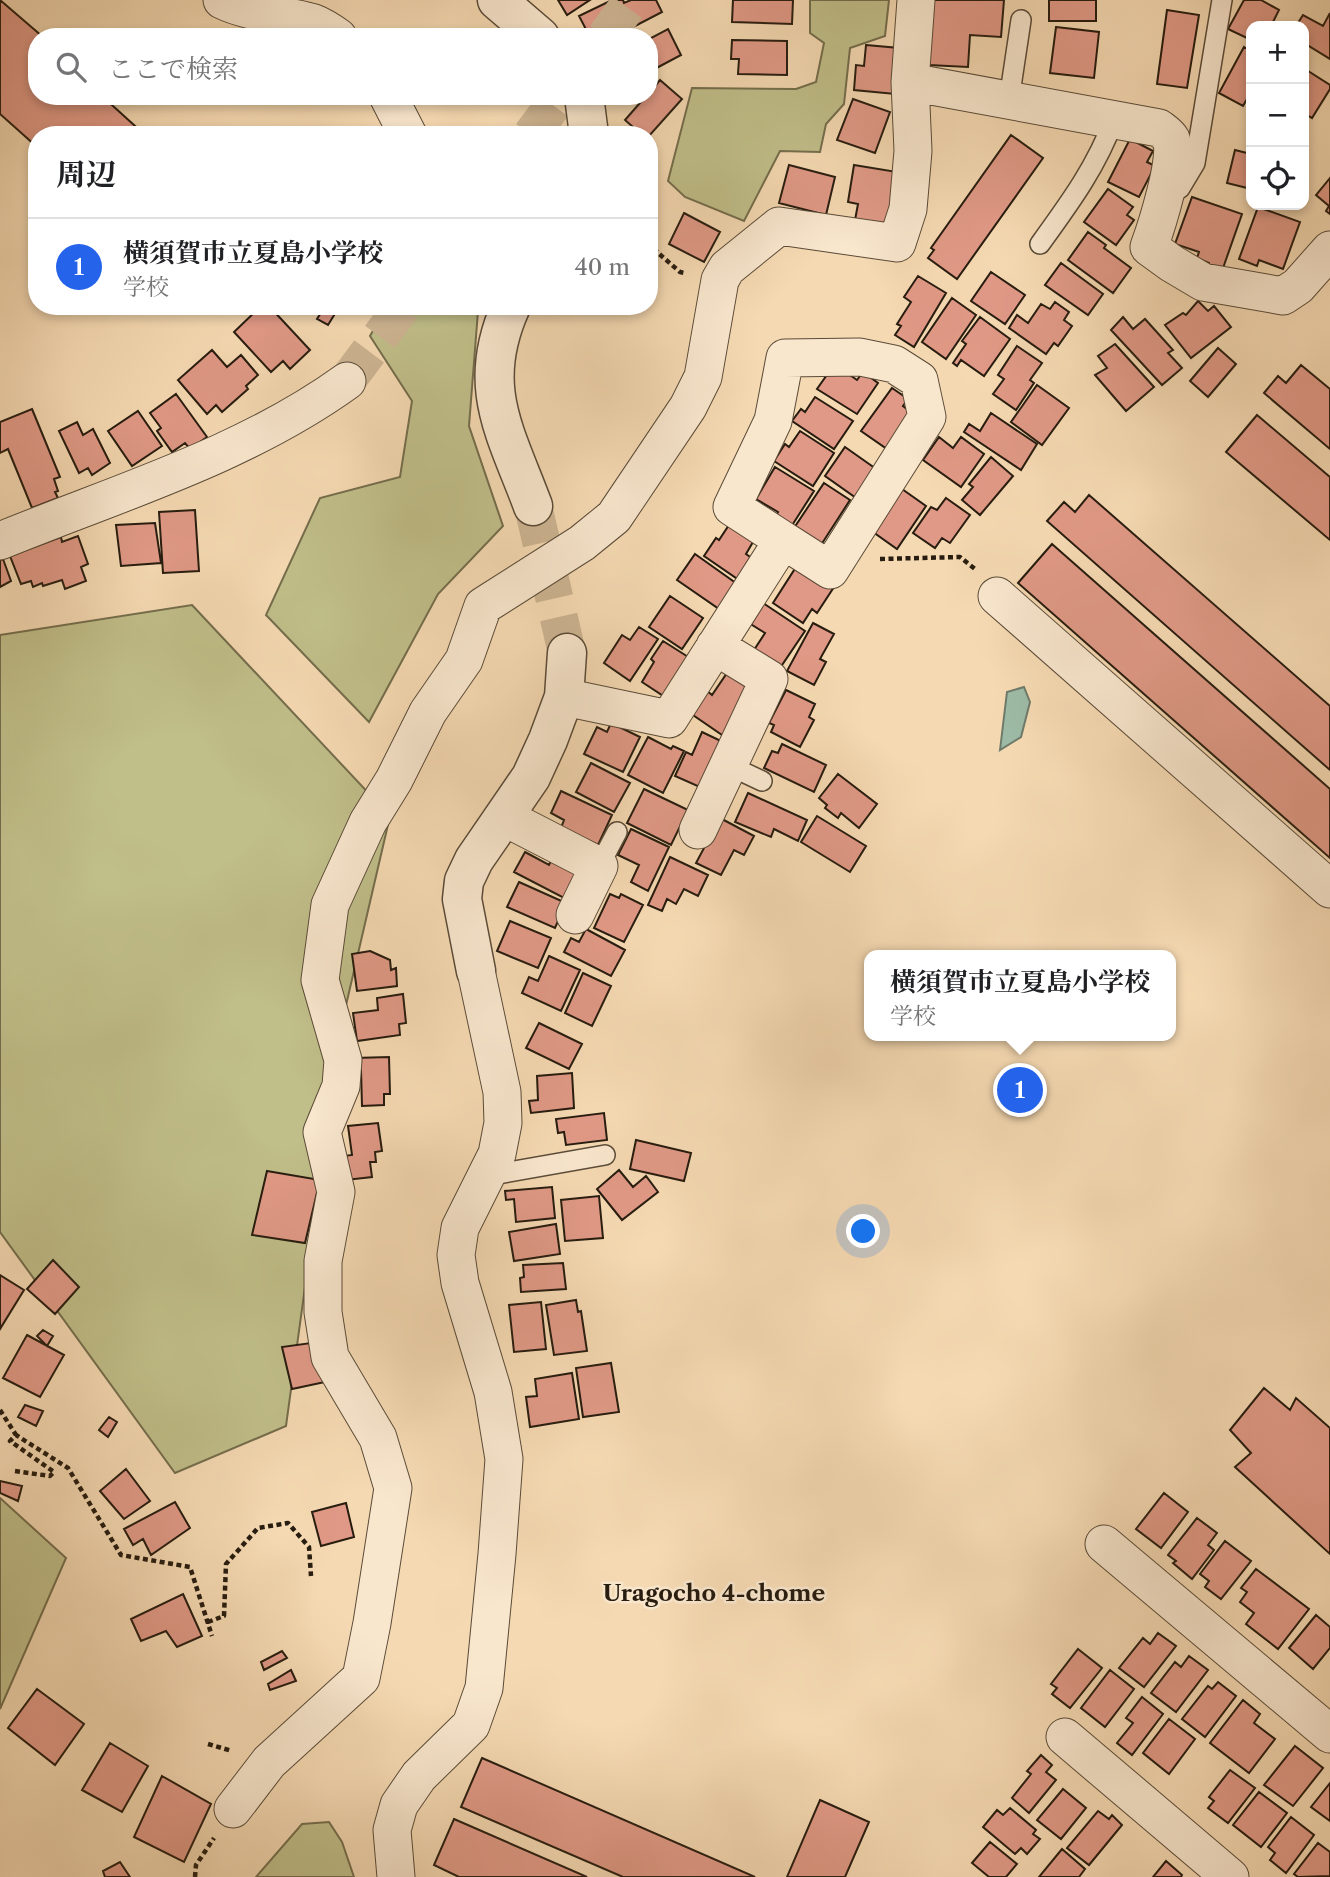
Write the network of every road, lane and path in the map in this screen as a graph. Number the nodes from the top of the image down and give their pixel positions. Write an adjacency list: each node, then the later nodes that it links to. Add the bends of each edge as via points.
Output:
1 (222, 0): 6 (street)
2 (497, 0): 7 (street)
3 (916, 0): 8 (street)
4 (1222, 0): 15 (lane, via 1195,163 1180,188)
5 (1021, 20): 9 (lane)
6 (323, 28)
7 (530, 28)
8 (910, 82): 9 (street); 19 (street, via 913,151 908,209 897,243 779,226 727,268)
9 (1009, 100): 12 (street)
10 (393, 105): 13 (street)
11 (585, 105): 14 (street)
12 (1114, 119): 15 (street, via 1159,128 1171,137 1174,151); 16 (lane, via 1087,178)
13 (403, 126)
14 (588, 126)
15 (1163, 200): 17 (street, via 1149,247 1203,282 1283,296)
16 (1040, 244)
17 (1330, 250)
18 (658, 253): 19 (path, via 680,272)
19 (720, 280): 50 (street, via 704,377 688,407 614,517 582,543 483,606 464,660 428,712 368,822 330,905 320,980 343,1060 341,1086 322,1132 336,1192 323,1261 323,1312 330,1357 378,1438 393,1488 361,1678 270,1762)
20 (507, 315): 22 (street, via 493,364 494,391)
21 (347, 381): 24 (street, via 198,464)
22 (533, 506)
23 (783, 540): 23 (street, via 732,507 773,421 785,358 860,357 894,364 919,380 926,416 830,570); 27 (street)
24 (0, 541)
25 (874, 567): 26 (path, via 880,559 960,557 995,587)
26 (997, 596): 36 (street)
27 (715, 646): 29 (street, via 670,719); 30 (street, via 769,679)
28 (567, 653): 29 (street)
29 (564, 697): 32 (street, via 531,777)
30 (728, 765): 31 (lane); 33 (street)
31 (762, 781)
32 (504, 817): 35 (street); 38 (street, via 464,881 462,900)
33 (698, 830)
34 (617, 832): 35 (lane)
35 (599, 866): 37 (street)
36 (1330, 888)
37 (575, 915)
38 (476, 971): 40 (street, via 502,1092 503,1123 497,1154)
39 (605, 1156): 40 (lane)
40 (486, 1176): 53 (street, via 460,1227 456,1255 460,1283 494,1392 504,1459 484,1688 471,1725 419,1776 399,1805 392,1830)
41 (0, 1410): 42 (path)
42 (16, 1435): 43 (path, via 10,1441 54,1472 50,1476); 46 (path, via 68,1468 121,1555 190,1567)
43 (15, 1471)
44 (1104, 1544): 48 (street)
45 (311, 1576): 46 (path, via 309,1547 288,1522 258,1528 226,1564 223,1616)
46 (208, 1622): 47 (path)
47 (212, 1636)
48 (1330, 1734)
49 (1065, 1737): 54 (street)
50 (233, 1809)
51 (196, 1865): 52 (path)
52 (195, 1877)
53 (396, 1877)
54 (1230, 1877)

